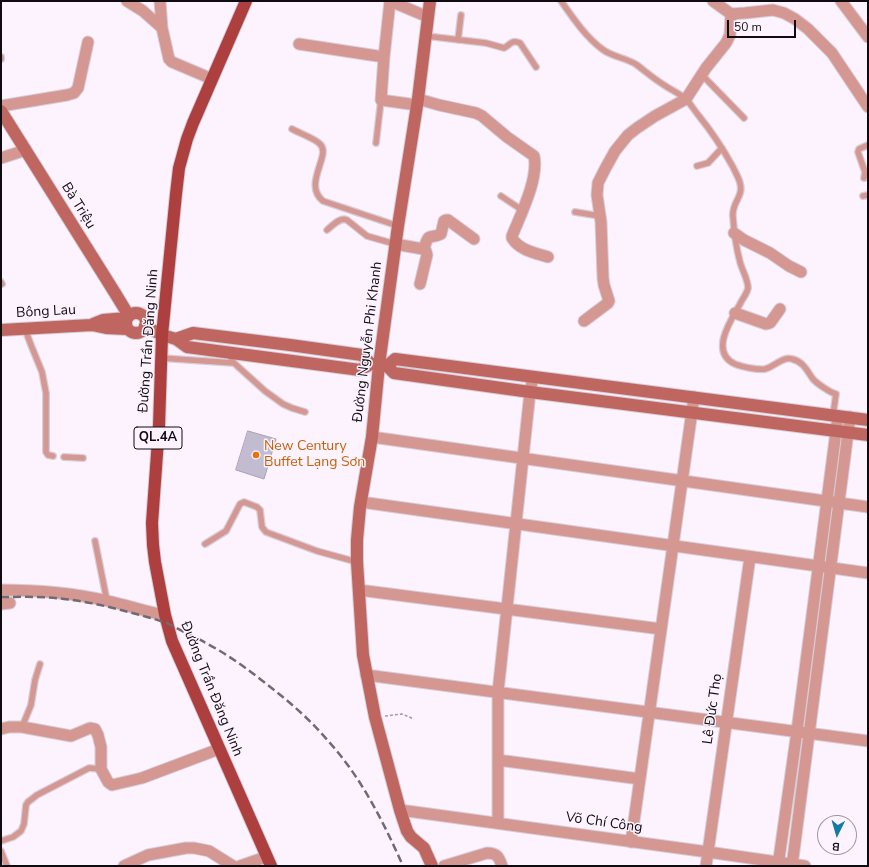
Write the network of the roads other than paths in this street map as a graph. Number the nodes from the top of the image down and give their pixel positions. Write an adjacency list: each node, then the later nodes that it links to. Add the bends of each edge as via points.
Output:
1 (126, 1): 11 (street)
2 (160, 1): 11 (street)
3 (246, 1): 20 (main road, Đường Trần Đăng Ninh / QL.4A)
4 (430, 1): 10 (street, Đường Nguyễn Phi Khanh)
5 (561, 1): 21 (lane, via 587,35 604,50 637,65)
6 (713, 1): 8 (street)
7 (841, 1): 13 (street)
8 (731, 14): 19 (street, via 730,35 726,44); 25 (street, via 773,10 795,19 808,28 832,54)
9 (461, 15): 14 (lane)
10 (428, 17): 12 (street, Đường Nguyễn Phi Khanh); 17 (street, via 390,1)
11 (162, 28): 20 (street, via 169,59)
12 (426, 36): 14 (lane); 23 (street, Đường Nguyễn Phi Khanh)
13 (868, 38)
14 (458, 40): 18 (lane, via 503,48 511,42 518,42)
15 (88, 42): 24 (street, via 78,88 74,93)
16 (299, 44): 17 (street)
17 (384, 57): 22 (street)
18 (536, 67)
19 (702, 75): 21 (street); 27 (lane)
20 (212, 79): 55 (main road, Đường Trần Đăng Ninh / QL.4A, via 187,139 179,168)
21 (686, 99): 31 (lane); 39 (street, via 637,128 615,151 597,187)
22 (381, 100): 23 (street); 29 (lane)
23 (417, 102): 37 (street, via 482,116 534,156 533,177); 40 (street, Đường Nguyễn Phi Khanh)
24 (1, 106)
25 (868, 107)
26 (1, 111): 32 (street, Bà Triệu)
27 (744, 118)
28 (292, 129): 40 (lane, via 323,147 316,188 317,195 323,202)
29 (376, 143)
30 (868, 145): 35 (lane, via 858,152)
31 (722, 148): 34 (lane, via 708,163); 42 (lane, via 736,173 741,191 733,210)
32 (26, 150): 33 (street); 51 (street, Bà Triệu, via 111,286)
33 (1, 158)
34 (697, 166)
35 (864, 178)
36 (501, 196): 37 (lane)
37 (522, 210): 46 (street, via 512,236 513,240 523,248)
38 (575, 212): 39 (lane)
39 (600, 216): 52 (street, via 604,285 609,301)
40 (398, 226): 44 (street, Đường Nguyễn Phi Khanh)
41 (327, 230): 44 (lane, via 341,219 345,219 367,236)
42 (734, 233): 47 (street); 50 (lane, via 748,287)
43 (474, 239): 45 (street, via 446,220 441,234 429,237)
44 (395, 244): 45 (street); 59 (street, Đường Nguyễn Phi Khanh)
45 (424, 249): 48 (street, via 427,255)
46 (548, 257)
47 (801, 272)
48 (420, 284)
49 (780, 309): 50 (street, via 770,323 766,324)
50 (735, 313): 65 (lane, via 722,347 728,360 741,366 760,369 786,359 795,360 807,369 815,382 836,394)
51 (128, 321): 53 (street, Bông Lau, via 106,328 92,325); 55 (street, Bông Lau, via 132,314 139,314 146,322 145,326)
52 (584, 321)
53 (25, 328): 54 (street, Bông Lau); 72 (lane, via 42,372 46,403 46,452)
54 (1, 330)
55 (162, 335): 56 (street); 57 (main road, Đường Trần Đăng Ninh / QL.4A)
56 (176, 339): 58 (street, via 187,347); 59 (street, via 193,333 290,345 362,355)
57 (161, 358): 58 (lane); 94 (main road, Đường Trần Đăng Ninh / QL.4A, via 152,530 153,550)
58 (231, 358): 59 (street, via 360,370); 63 (lane, via 252,380 283,404)
59 (379, 365): 60 (street, via 396,359); 61 (street, via 394,373); 71 (street, Đường Nguyễn Phi Khanh)
60 (533, 377): 61 (street); 62 (street)
61 (530, 392): 64 (street); 75 (street)
62 (694, 397): 64 (street); 65 (street)
63 (305, 412)
64 (692, 413): 68 (street); 76 (street)
65 (835, 416): 66 (street); 68 (street)
66 (850, 418): 67 (street); 69 (street)
67 (868, 420)
68 (836, 431): 69 (street); 77 (street)
69 (848, 432): 70 (street); 79 (street)
70 (868, 435)
71 (372, 437): 75 (street); 78 (street, Đường Nguyễn Phi Khanh)
72 (53, 456)
73 (64, 457): 74 (lane)
74 (83, 458)
75 (523, 458): 76 (street); 81 (street)
76 (682, 481): 77 (street); 84 (street)
77 (827, 501): 79 (street); 87 (street)
78 (361, 502): 81 (street); 86 (street, Đường Nguyễn Phi Khanh)
79 (839, 503): 80 (street); 88 (street)
80 (868, 507)
81 (516, 524): 84 (street); 93 (street)
82 (95, 541): 92 (lane)
83 (205, 544): 86 (lane, via 226,532 240,504 244,502 260,510 262,527 266,532 317,551)
84 (673, 546): 85 (street); 95 (street)
85 (750, 556): 87 (street); 100 (street, Lê Đức Thọ)
86 (357, 562): 91 (street, Đường Nguyễn Phi Khanh)
87 (818, 566): 88 (street); 103 (street)
88 (830, 568): 89 (street); 104 (street)
89 (868, 573)
90 (1, 590): 92 (street, via 48,592)
91 (359, 590): 93 (street); 97 (street, Đường Nguyễn Phi Khanh)
92 (107, 601): 94 (street)
93 (507, 609): 95 (street); 98 (street)
94 (165, 615): 106 (main road, Đường Trần Đăng Ninh / QL.4A, via 172,640)
95 (661, 629): 99 (street)
96 (40, 664): 101 (lane, via 31,704)
97 (366, 675): 98 (street); 110 (street, Đường Nguyễn Phi Khanh)
98 (498, 692): 99 (street); 107 (street)
99 (650, 712): 100 (street); 109 (street)
100 (726, 722): 103 (street); 115 (street, Lê Đức Thọ)
101 (22, 727): 102 (street); 108 (street, via 71,736 90,728 94,729 101,747)
102 (1, 729)
103 (797, 731): 104 (street); 117 (street)
104 (810, 733): 105 (street); 118 (street)
105 (868, 740)
106 (219, 749): 108 (street, via 142,778 112,785); 116 (main road, Đường Trần Đăng Ninh / QL.4A)
107 (498, 760): 109 (street); 111 (street)
108 (101, 769): 112 (lane, via 89,768 37,794 26,805 21,831)
109 (640, 779): 113 (street)
110 (400, 810): 111 (street, Võ Chí Công); 123 (street, Đường Nguyễn Phi Khanh, via 407,831 424,848)
111 (498, 823): 113 (street, Võ Chí Công)
112 (1, 841)
113 (631, 842): 115 (street, Võ Chí Công)
114 (1, 851): 119 (lane)
115 (708, 852): 117 (street, Võ Chí Công); 126 (street, Lê Đức Thọ)
116 (268, 861): 122 (street)
117 (778, 864): 118 (street, Võ Chí Công)
118 (792, 865): 127 (street, Võ Chí Công)
119 (7, 866)
120 (124, 866): 121 (street, via 148,855 186,848 209,851)
121 (233, 866)
122 (240, 866)
123 (432, 866)
124 (444, 866): 125 (street, via 487,853 498,856)
125 (502, 866)
126 (706, 866)
127 (805, 866)

